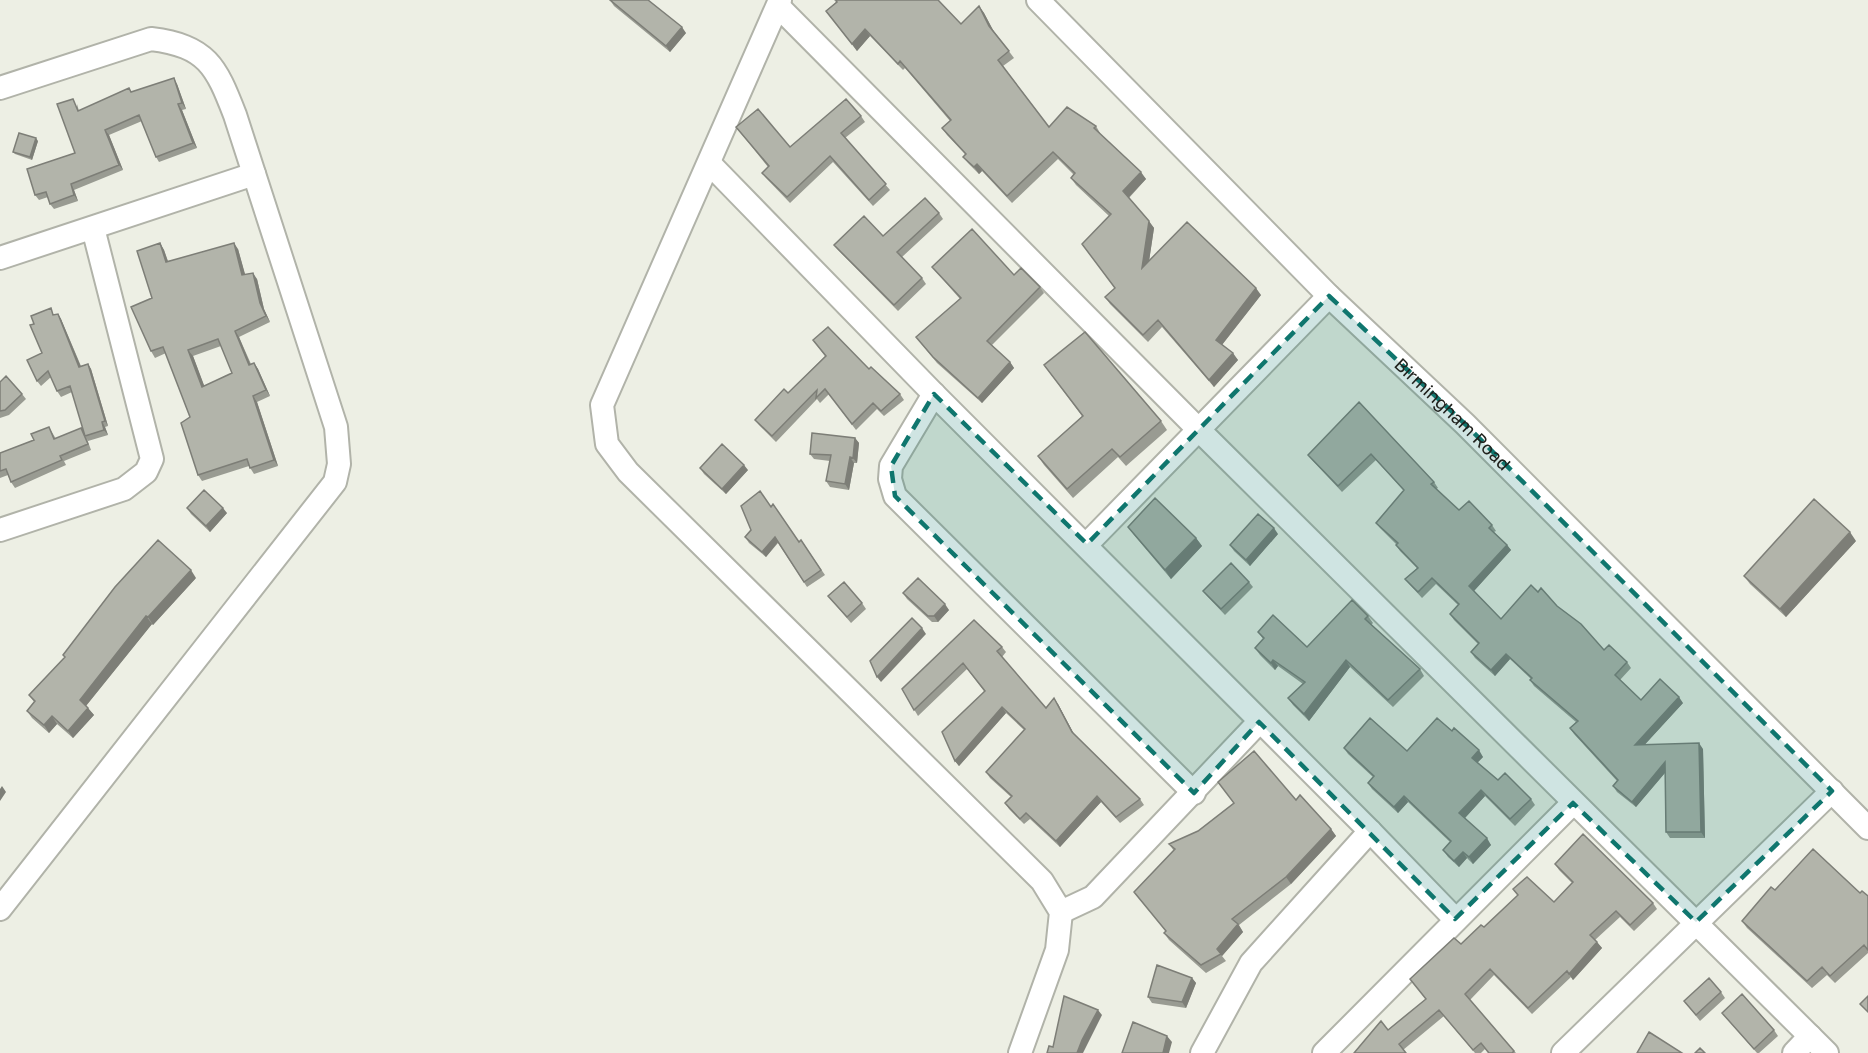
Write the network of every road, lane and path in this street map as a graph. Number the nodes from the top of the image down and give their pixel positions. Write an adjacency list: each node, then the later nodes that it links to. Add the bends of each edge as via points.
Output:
1 (1038, 0): 8 (street, Birmingham Road)
2 (779, 3): 4 (street); 10 (street)
3 (0, 88): 5 (street, via 151,39 174,42 199,53 219,75)
4 (710, 164): 9 (street); 20 (street, via 602,405 608,444 628,472 1042,881)
5 (254, 174): 6 (street); 19 (street, via 336,427 339,464 335,482)
6 (93, 228): 7 (street); 11 (street, via 152,459 146,472 124,489)
7 (0, 258)
8 (1329, 296): 10 (street); 14 (street, Birmingham Road, via 1465,424)
9 (934, 393): 12 (street); 15 (street, via 891,466 895,496)
10 (1198, 429): 12 (street); 16 (street)
11 (0, 530)
12 (1087, 544): 13 (street)
13 (1259, 722): 15 (street); 18 (street)
14 (1832, 791): 17 (street, Birmingham Road); 22 (street)
15 (1194, 793): 20 (street, via 1094,897)
16 (1573, 803): 21 (street); 22 (street)
17 (1868, 828)
18 (1370, 831): 21 (street); 25 (street, via 1251,963)
19 (0, 909)
20 (1061, 912): 24 (street, via 1057,950)
21 (1455, 920): 26 (street)
22 (1696, 922): 23 (street); 27 (street)
23 (1810, 1036): 28 (street); 29 (street)
24 (1020, 1053)
25 (1202, 1053)
26 (1324, 1053)
27 (1563, 1053)
28 (1794, 1053)
29 (1827, 1053)

